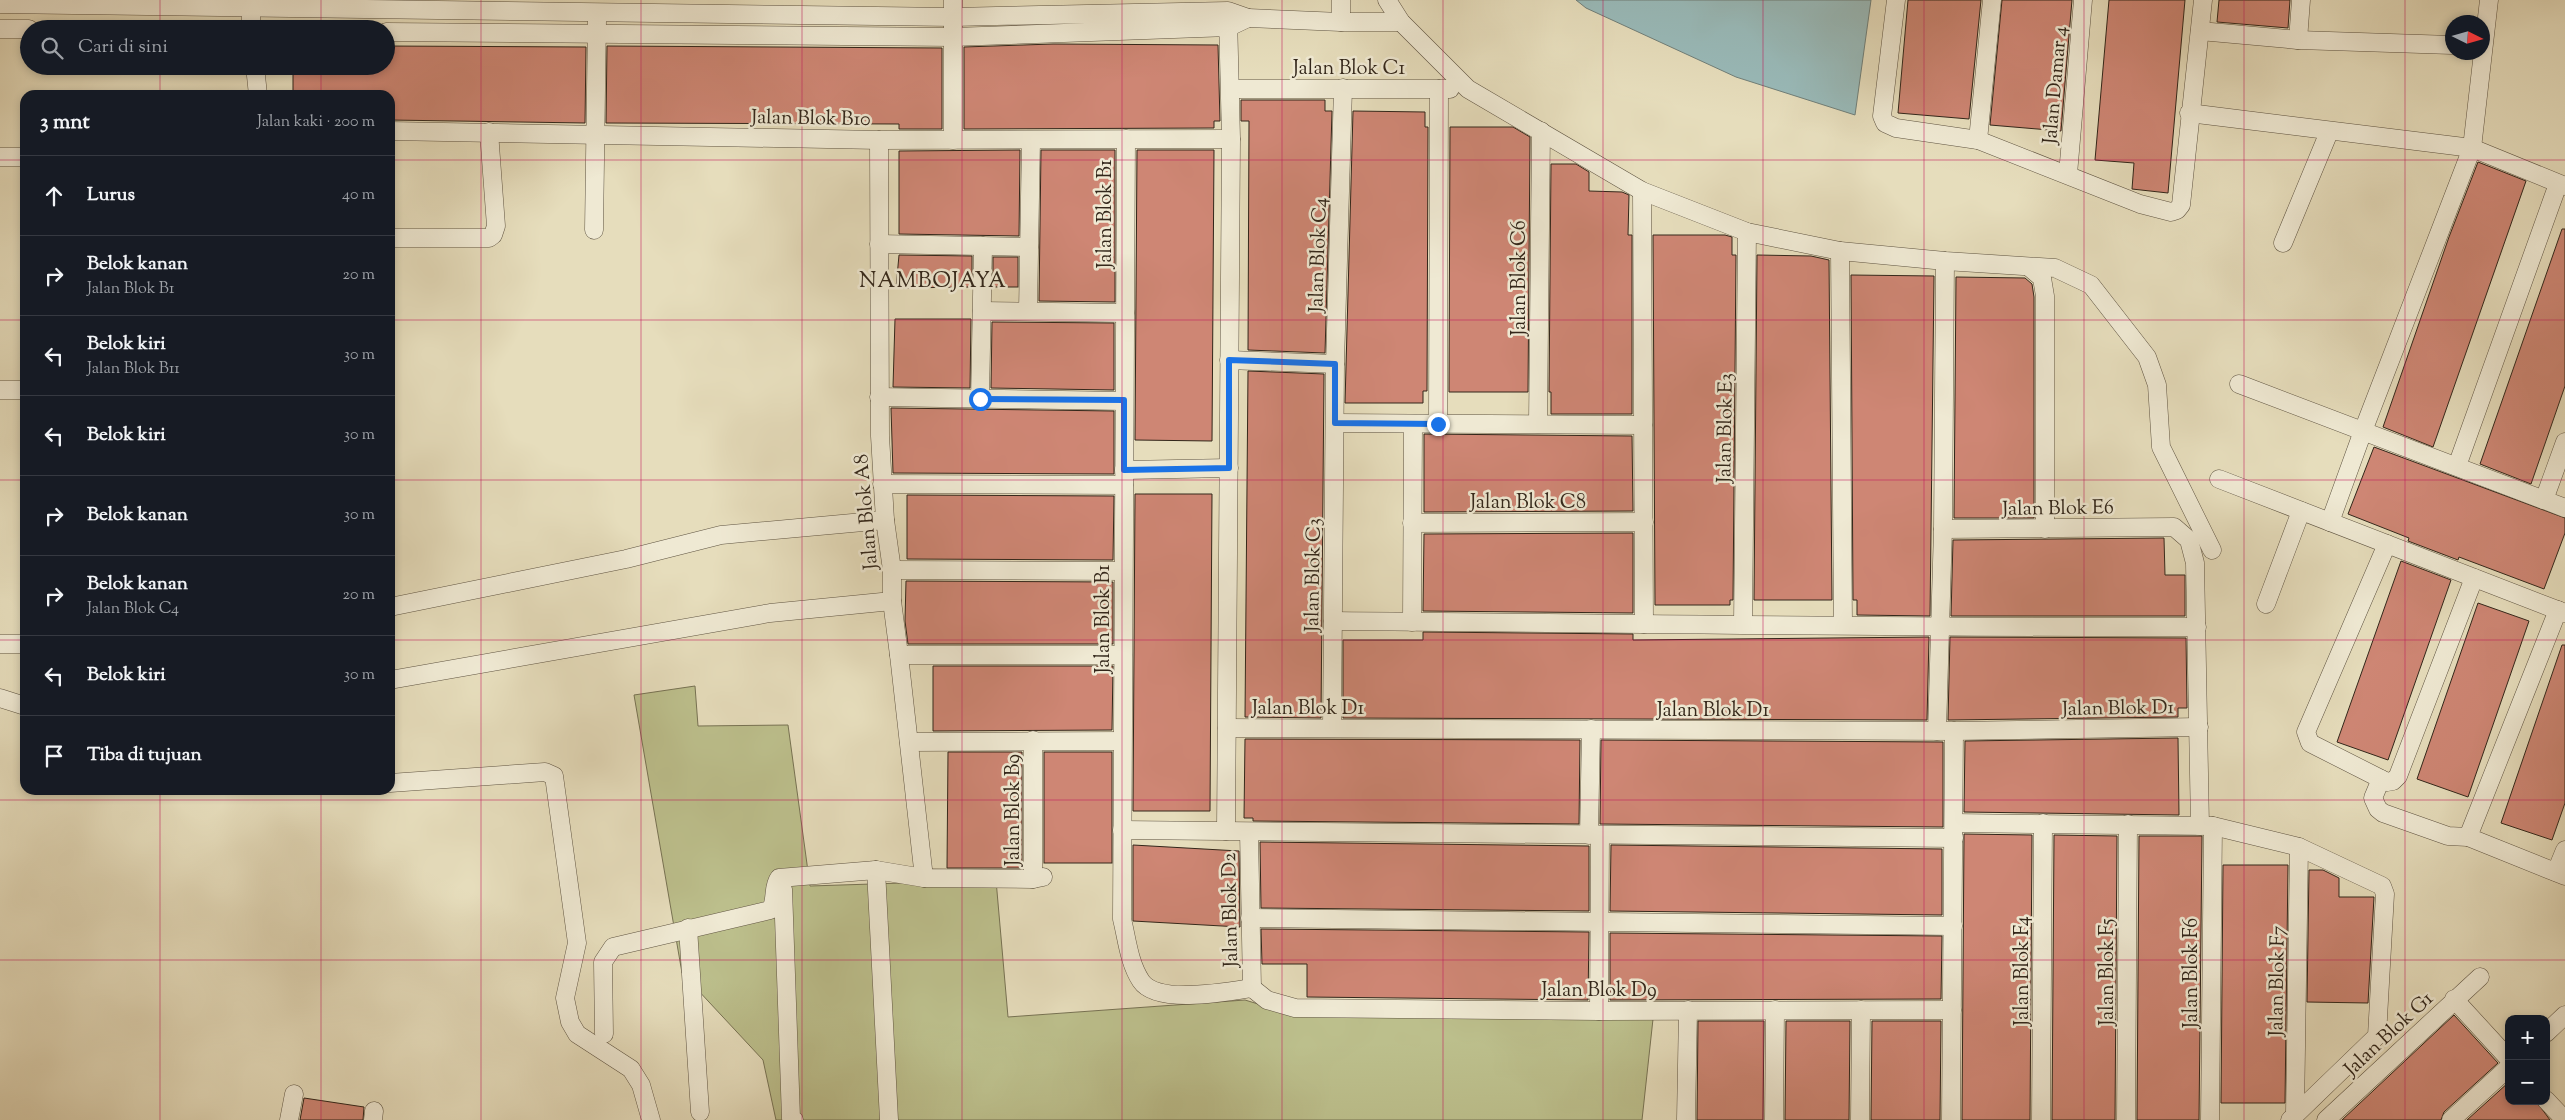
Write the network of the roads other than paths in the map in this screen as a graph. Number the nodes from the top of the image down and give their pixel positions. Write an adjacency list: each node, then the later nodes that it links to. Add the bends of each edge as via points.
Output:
1 (1341, 0): 17 (street)
2 (1387, 0): 18 (street)
3 (1896, 0): 45 (street, via 1882,116 1886,123 1896,128)
4 (1992, 0): 45 (street)
5 (2083, 0): 49 (street, Jalan Damar 4)
6 (2202, 0): 21 (street)
7 (2301, 0): 25 (street)
8 (2489, 0): 14 (street)
9 (0, 4): 12 (street)
10 (293, 4): 11 (street); 12 (street)
11 (597, 5): 13 (street); 23 (street)
12 (252, 8): 16 (street)
13 (953, 8): 15 (street); 24 (street)
14 (2487, 15)
15 (1229, 19): 17 (street); 24 (street); 32 (street)
16 (251, 20)
17 (1341, 22): 18 (street)
18 (1401, 22): 31 (street)
19 (0, 29): 20 (street)
20 (20, 29)
21 (2200, 31): 25 (street); 34 (street)
22 (395, 32): 23 (street)
23 (597, 32): 24 (street); 39 (street)
24 (953, 37): 43 (street)
25 (2298, 40): 26 (street)
26 (2445, 45)
27 (2481, 60): 46 (street)
28 (256, 75): 33 (street)
29 (1343, 88): 30 (street, Jalan Blok C1); 32 (street, Jalan Blok C1); 66 (street, Jalan Blok C4)
30 (1439, 88): 31 (street, Jalan Blok C1); 75 (street)
31 (1468, 88): 36 (street)
32 (1231, 89): 41 (street)
33 (257, 90)
34 (2189, 113): 38 (street); 49 (street, via 2181,205 2177,210 2171,212 2140,204)
35 (395, 131): 37 (street, Jalan Blok B10)
36 (1540, 131): 51 (street); 76 (street, Jalan Blok C6)
37 (489, 132): 39 (street, Jalan Blok B10); 54 (street, via 496,226 493,235 489,238)
38 (2329, 132): 46 (street); 55 (street)
39 (596, 134): 42 (street, Jalan Blok B10); 52 (street)
40 (1126, 139): 41 (street, Jalan Blok B10); 44 (street, Jalan Blok B10); 64 (street, Jalan Blok B1)
41 (1231, 139): 65 (street)
42 (879, 140): 43 (street, Jalan Blok B10); 56 (street, Jalan Blok A8)
43 (953, 140): 44 (street, Jalan Blok B10)
44 (1031, 140): 58 (street)
45 (1978, 140): 49 (street)
46 (2472, 148): 50 (street); 78 (street)
47 (0, 157): 48 (street)
48 (20, 157)
49 (2068, 174)
50 (2562, 185): 80 (street)
51 (1642, 191): 53 (street); 77 (street)
52 (594, 230)
53 (1747, 232): 59 (street); 107 (street, Jalan Blok E3)
54 (395, 238)
55 (2283, 243)
56 (879, 244): 57 (street); 70 (street, Jalan Blok A8)
57 (983, 246): 58 (street); 62 (street)
58 (1029, 247): 63 (street)
59 (1840, 251): 60 (street); 108 (street)
60 (1945, 261): 61 (street); 93 (street)
61 (2029, 267): 94 (street, via 2042,278 2045,296); 96 (street, via 2055,268 2091,285 2147,358 2157,385 2161,446)
62 (982, 311): 63 (street); 71 (street)
63 (1028, 312): 64 (street)
64 (1125, 313): 72 (street, Jalan Blok B1)
65 (1229, 360): 66 (street); 81 (street)
66 (1335, 364): 73 (street, Jalan Blok C4)
67 (2239, 384): 78 (street)
68 (0, 390): 69 (street)
69 (20, 390)
70 (880, 397): 71 (street); 84 (street, Jalan Blok A8)
71 (980, 399): 72 (street)
72 (1124, 400): 82 (street, Jalan Blok B1)
73 (1335, 423): 74 (street); 104 (street, Jalan Blok C3)
74 (1413, 424): 75 (street); 91 (street)
75 (1438, 424): 76 (street)
76 (1538, 424): 77 (street)
77 (1643, 425): 89 (street)
78 (2363, 431): 80 (street); 90 (street)
79 (2565, 442): 85 (street)
80 (2457, 466): 85 (street)
81 (1229, 468): 82 (street); 119 (street)
82 (1124, 478): 84 (street); 98 (street, Jalan Blok B1)
83 (2219, 479): 87 (street)
84 (882, 484): 88 (street, Jalan Blok A8)
85 (2544, 500): 86 (street)
86 (2565, 508)
87 (2301, 511): 90 (street); 101 (street)
88 (885, 520): 97 (street, Jalan Blok A8); 102 (street, via 721,535 626,559)
89 (1644, 522): 91 (street, Jalan Blok C8); 106 (street)
90 (2330, 522): 95 (street)
91 (1412, 523): 105 (street)
92 (2174, 527): 94 (street, Jalan Blok E6); 109 (street, Jalan Blok F6, via 2183,532 2193,548)
93 (1943, 529): 94 (street, Jalan Blok E6); 110 (street)
94 (2045, 530)
95 (2387, 544): 99 (street); 126 (street, via 2306,732 2310,743)
96 (2212, 550)
97 (892, 570): 98 (street); 100 (street, Jalan Blok A8)
98 (1123, 571): 114 (street, Jalan Blok B1)
99 (2474, 578): 103 (street); 126 (street, via 2398,776 2393,781)
100 (892, 601): 113 (street, Jalan Blok A8); 115 (street, via 770,613)
101 (2266, 604)
102 (395, 606)
103 (2562, 611): 136 (street)
104 (1333, 622): 105 (street); 120 (street, Jalan Blok C3)
105 (1412, 622): 106 (street)
106 (1644, 624): 107 (street)
107 (1743, 624): 108 (street)
108 (1843, 625): 110 (street)
109 (2197, 627): 110 (street); 118 (street, Jalan Blok F6)
110 (1941, 628): 122 (street)
111 (0, 644): 112 (street)
112 (20, 644)
113 (899, 655): 114 (street); 125 (street, Jalan Blok A8)
114 (1123, 655): 124 (street, Jalan Blok B1)
115 (395, 679)
116 (0, 698): 117 (street)
117 (20, 704)
118 (2200, 727): 122 (street, Jalan Blok D1); 130 (street, Jalan Blok F6)
119 (1227, 728): 120 (street, Jalan Blok D1); 132 (street)
120 (1332, 728): 121 (street, Jalan Blok D1)
121 (1590, 729): 122 (street, Jalan Blok D1); 135 (street)
122 (1945, 731): 133 (street)
123 (1033, 740): 124 (street); 125 (street); 142 (street, Jalan Blok B9, via 1038,878)
124 (1122, 741): 131 (street, Jalan Blok B1)
125 (909, 742): 142 (street, Jalan Blok A8)
126 (2381, 779): 136 (street, via 2373,798 2383,813 2448,836)
127 (395, 783): 165 (street, via 545,772 554,776 577,942 565,998 570,1022 577,1034 631,1069 641,1085)
128 (2043, 823): 129 (street); 133 (street); 172 (street, Jalan Blok F4)
129 (2128, 824): 130 (street); 173 (street, Jalan Blok F5)
130 (2206, 826): 137 (street); 174 (street, Jalan Blok F6)
131 (1122, 830): 132 (street); 148 (street, Jalan Blok B1, via 1122,919 1132,964 1142,983 1159,992 1188,995)
132 (1226, 831): 134 (street)
133 (1954, 831): 135 (street); 145 (street)
134 (1250, 832): 135 (street); 143 (street, Jalan Blok D2)
135 (1594, 835): 144 (street)
136 (2468, 837): 140 (street)
137 (2299, 847): 163 (street, Jalan Blok F7); 163 (street, via 2382,886 2385,894 2377,1036)
138 (2565, 850): 140 (street)
139 (876, 870): 141 (street); 142 (street); 167 (street)
140 (2561, 874)
141 (783, 877): 146 (street, via 775,883 770,910); 166 (street, via 791,1118)
142 (924, 878)
143 (1250, 918): 144 (street); 148 (street, Jalan Blok D2)
144 (1599, 922): 145 (street); 154 (street)
145 (1953, 926): 153 (street)
146 (688, 928): 157 (street, via 613,947 607,953 603,962); 162 (street)
147 (2480, 977): 149 (street, Jalan Blok G1)
148 (1252, 988): 154 (street, Jalan Blok D9, via 1267,1000 1295,1008)
149 (2454, 999): 158 (street); 175 (street, Jalan Blok G1)
150 (1688, 1010): 151 (street, Jalan Blok D9); 154 (street, Jalan Blok D9); 168 (street)
151 (1775, 1010): 152 (street, Jalan Blok D9); 169 (street)
152 (1861, 1010): 153 (street, Jalan Blok D9); 170 (street)
153 (1952, 1010): 171 (street)
154 (1599, 1011)
155 (2565, 1015): 156 (street)
156 (2550, 1029)
157 (604, 1034)
158 (2505, 1055)
159 (2505, 1071): 176 (street)
160 (294, 1094): 164 (street)
161 (2550, 1104): 177 (street)
162 (700, 1112)
163 (2292, 1117)
164 (289, 1120)
165 (651, 1120)
166 (794, 1120)
167 (889, 1120)
168 (1686, 1120)
169 (1774, 1120)
170 (1860, 1120)
171 (1951, 1120)
172 (2041, 1120)
173 (2126, 1120)
174 (2210, 1120)
175 (2326, 1120)
176 (2451, 1120)
177 (2565, 1120)

